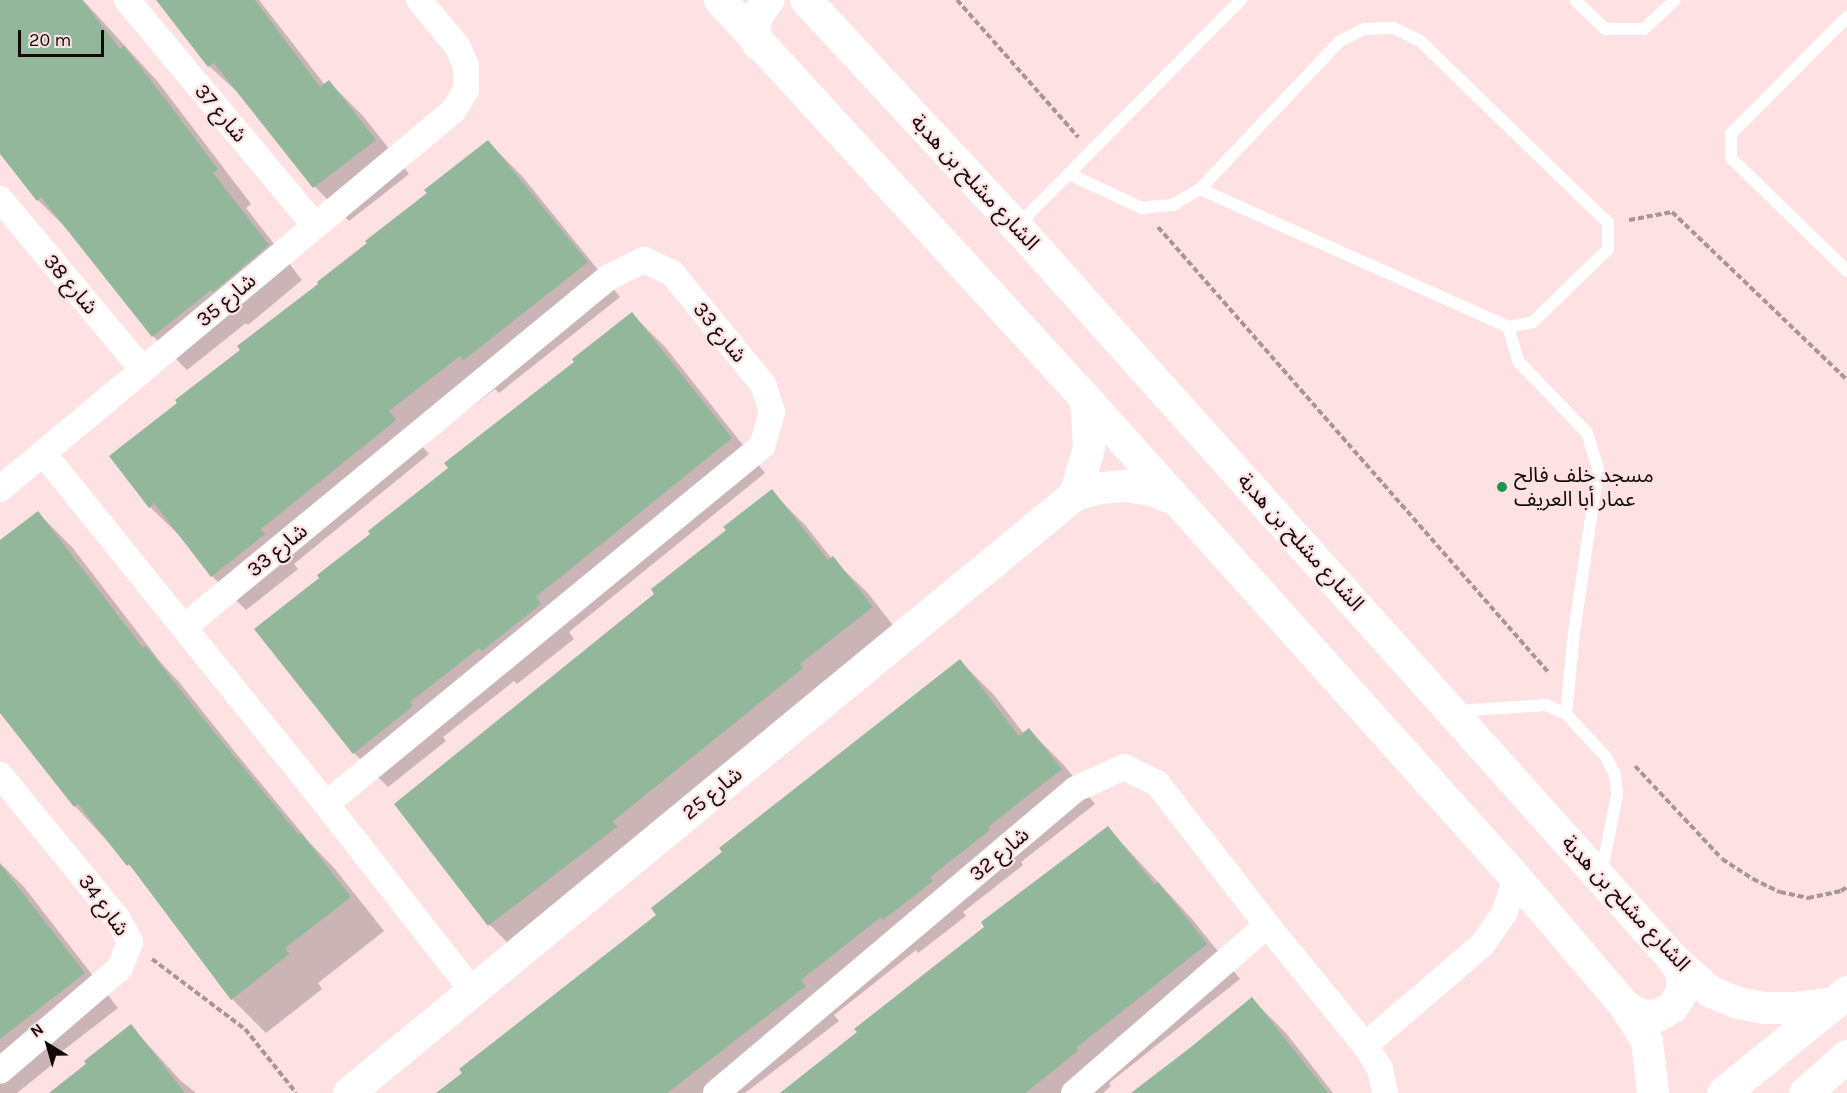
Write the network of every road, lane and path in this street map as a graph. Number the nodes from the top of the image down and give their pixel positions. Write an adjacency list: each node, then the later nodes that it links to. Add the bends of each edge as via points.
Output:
1 (127, 0): 18 (street, شارع 37)
2 (419, 0): 18 (street, شارع 35, via 458,46 466,66 466,90 453,111)
3 (720, 0): 11 (street)
4 (769, 0): 11 (street, via 753,21)
5 (957, 0): 12 (path)
6 (1241, 0): 12 (lane)
7 (1575, 0): 8 (lane, via 1605,29 1644,29)
8 (1675, 0)
9 (805, 1): 19 (street, الشارع مشلح بن هدبة)
10 (1847, 16): 20 (lane, via 1731,134 1731,158)
11 (758, 44): 24 (street)
12 (1091, 152): 13 (lane)
13 (1069, 174): 16 (lane); 19 (lane)
14 (1200, 189): 16 (lane, via 1173,205); 17 (lane, via 1339,42 1364,29 1393,28 1420,41); 21 (lane)
15 (0, 199): 22 (street, شارع 38)
16 (1142, 208): 30 (path)
17 (1608, 223): 21 (lane, via 1608,249 1533,322); 23 (path, via 1672,212)
18 (315, 226): 22 (street, شارع 35)
19 (1017, 227): 31 (street, الشارع مشلح بن هدبة)
20 (1847, 271)
21 (1508, 327): 30 (lane, via 1519,362 1587,433 1598,470 1574,633)
22 (142, 369): 25 (street, شارع 35)
23 (1847, 380)
24 (1086, 399): 27 (street, via 1089,448); 28 (street)
25 (43, 453): 26 (street, شارع 35); 29 (street)
26 (0, 489)
27 (1075, 495): 28 (street, شارع 25, via 1126,486); 42 (street, شارع 25)
28 (1174, 499): 37 (street)
29 (183, 627): 35 (street); 35 (street, شارع 33, via 609,277 644,260 672,273 763,384 772,412 762,446)
30 (1569, 696): 32 (lane)
31 (1453, 712): 32 (lane, via 1546,705); 36 (street, الشارع مشلح بن هدبة)
32 (1566, 714): 36 (lane, via 1606,757 1615,775 1617,795)
33 (1634, 765): 38 (path, via 1722,859 1753,879 1780,892 1808,898)
34 (1, 780): 40 (street, شارع 34, via 118,919)
35 (326, 804): 42 (street)
36 (1600, 877): 41 (street, الشارع مشلح بن هدبة)
37 (1516, 878): 44 (street); 45 (street, via 1504,914 1482,945)
38 (1847, 887)
39 (1267, 925): 45 (street, شارع 32); 50 (street, شارع 32, via 1157,783 1124,767 1076,789); 51 (street)
40 (130, 942): 47 (street, شارع 34, via 120,968); 48 (path, via 245,1029)
41 (1673, 959): 43 (street, الشارع مشلح بن هدبة, via 1711,992 1738,1003 1795,1008); 44 (street, via 1682,974 1682,992 1673,1007 1657,1016 1640,1016)
42 (472, 990): 49 (street, شارع 25)
43 (1840, 997): 54 (main road)
44 (1625, 1006): 53 (street, via 1647,1041)
45 (1365, 1045): 52 (street, شارع 32, via 1380,1069)
46 (1847, 1056): 55 (main road)
47 (0, 1071)
48 (296, 1093)
49 (349, 1093)
50 (716, 1093)
51 (1074, 1093)
52 (1385, 1093)
53 (1653, 1093)
54 (1723, 1093)
55 (1805, 1093)

